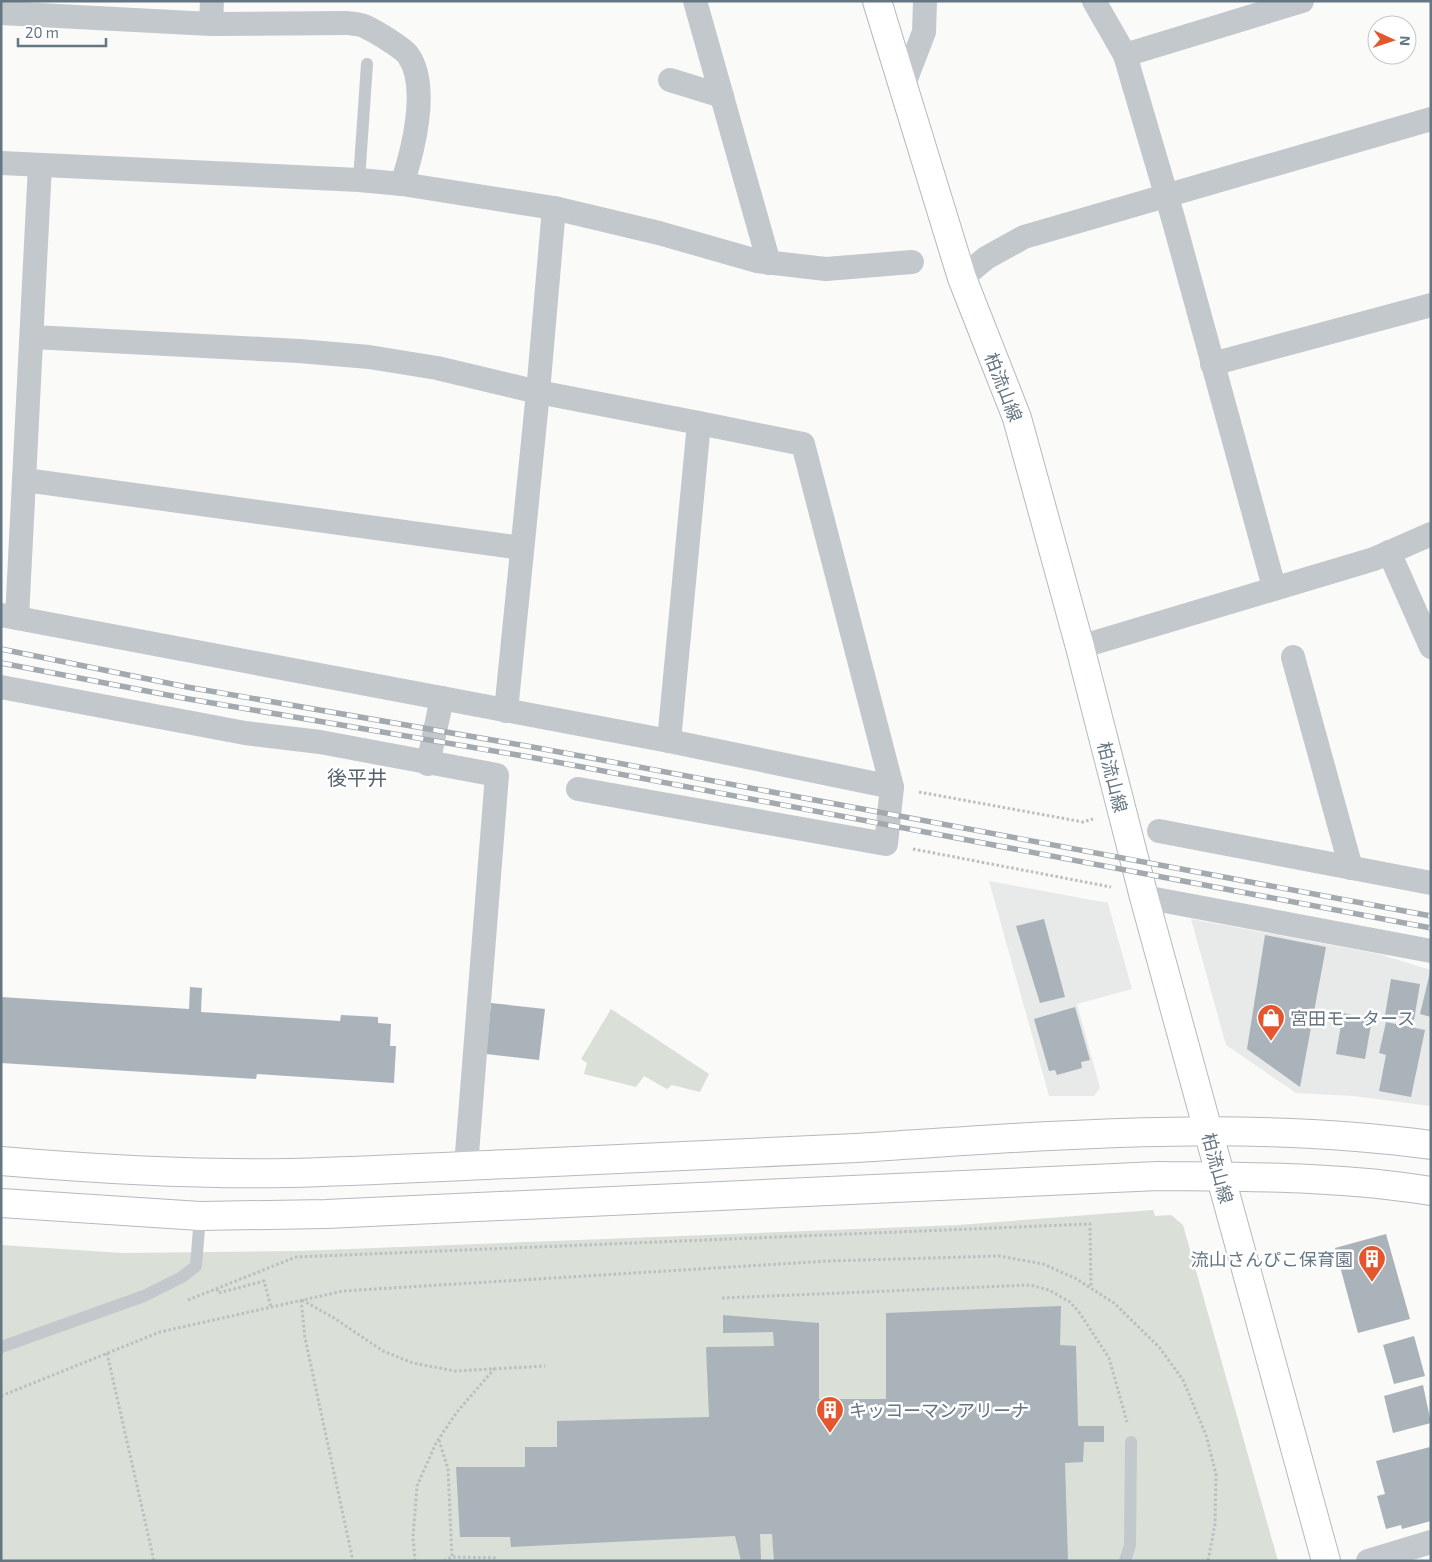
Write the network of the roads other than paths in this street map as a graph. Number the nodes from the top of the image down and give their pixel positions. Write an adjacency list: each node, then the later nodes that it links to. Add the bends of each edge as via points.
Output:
1 (695, 1): 13 (street)
2 (877, 1): 12 (street, 柏流山線)
3 (925, 1): 12 (street, via 924,32)
4 (1094, 1): 9 (street)
5 (1302, 1): 9 (street)
6 (53, 8): 7 (street); 8 (street)
7 (211, 12): 18 (street, via 365,26 408,54 417,78 418,111 411,156)
8 (1, 13)
9 (1125, 56): 19 (street)
10 (367, 64): 17 (lane)
11 (670, 80): 13 (street)
12 (904, 84): 23 (street, 柏流山線)
13 (722, 96): 22 (street)
14 (1431, 119): 19 (street)
15 (1, 163): 16 (street)
16 (40, 165): 17 (street); 25 (street)
17 (360, 180): 18 (street)
18 (402, 184): 20 (street)
19 (1166, 196): 23 (street, via 1024,237 986,258); 26 (street)
20 (554, 208): 22 (street, via 659,232); 27 (street)
21 (912, 262): 22 (street, via 826,269)
22 (769, 263)
23 (962, 278): 35 (street, 柏流山線, via 1017,418)
24 (1431, 305): 26 (street)
25 (33, 337): 27 (street, via 369,357 437,368); 29 (street)
26 (1212, 364): 33 (street)
27 (538, 392): 28 (street); 31 (street)
28 (699, 424): 41 (street); 43 (street, via 803,444)
29 (25, 480): 31 (street); 34 (street)
30 (1431, 534): 32 (street)
31 (522, 548): 40 (street)
32 (1389, 552): 33 (street); 36 (street)
33 (1274, 588): 35 (street)
34 (9, 616): 39 (street)
35 (1080, 646): 48 (street, 柏流山線)
36 (1431, 647)
37 (1292, 657): 46 (street)
38 (1, 687): 42 (street)
39 (442, 698): 40 (street); 42 (street)
40 (506, 711): 41 (street)
41 (669, 741): 43 (street)
42 (428, 764): 53 (street, via 496,775)
43 (892, 787): 44 (street, via 886,844)
44 (578, 788)
45 (1159, 831): 46 (street)
46 (1350, 868): 47 (street)
47 (1431, 883)
48 (1144, 897): 49 (street); 50 (street, 柏流山線)
49 (1431, 951)
50 (1208, 1131): 51 (street, via 1382,1139); 53 (street); 54 (street, 柏流山線)
51 (1431, 1145)
52 (1, 1161): 53 (street, via 202,1172 286,1173)
53 (466, 1166)
54 (1220, 1176): 55 (street, via 1364,1182); 57 (street, via 1158,1176 446,1210); 62 (street, 柏流山線)
55 (1431, 1191)
56 (1, 1203): 57 (street)
57 (200, 1216): 58 (lane, via 196,1266 182,1277 144,1296)
58 (1, 1347)
59 (1131, 1442): 61 (lane, via 1130,1545)
60 (1431, 1542): 63 (street)
61 (1125, 1561)
62 (1326, 1561)
63 (1368, 1561)

